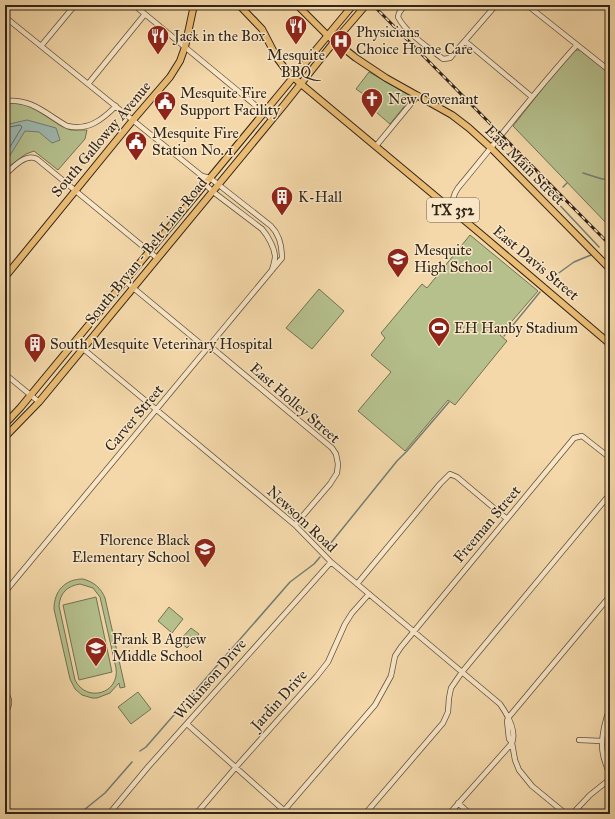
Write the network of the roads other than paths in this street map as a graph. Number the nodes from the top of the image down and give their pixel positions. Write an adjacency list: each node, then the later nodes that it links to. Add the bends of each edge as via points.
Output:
1 (75, 5): 17 (street)
2 (134, 5): 11 (street)
3 (194, 5): 18 (main road, South Galloway Avenue)
4 (239, 5): 20 (main road, East Davis Street / TX 352, via 262,29 277,58)
5 (297, 5): 13 (main road, East Main Street)
6 (353, 5): 13 (main road, South Bryan - Belt Line Road)
7 (366, 5): 15 (main road, South Bryan - Belt Line Road)
8 (405, 5): 14 (street, via 398,17 405,27 443,59 450,58)
9 (496, 5): 14 (street)
10 (527, 5): 16 (street)
11 (145, 14): 18 (street); 21 (street)
12 (5, 17): 17 (street)
13 (328, 36): 15 (main road, East Main Street); 20 (main road, South Bryan - Belt Line Road)
14 (465, 41): 24 (street)
15 (334, 42): 22 (main road, South Bryan - Belt Line Road); 23 (main road, East Main Street, via 386,78)
16 (577, 45): 19 (street); 24 (street)
17 (41, 46): 21 (street)
18 (185, 47): 27 (street); 30 (main road, South Galloway Avenue, via 170,77)
19 (610, 70)
20 (294, 78): 22 (main road, East Davis Street / TX 352); 27 (main road, South Bryan - Belt Line Road)
21 (88, 84): 26 (street)
22 (300, 84): 29 (main road, South Bryan - Belt Line Road); 31 (main road, East Davis Street / TX 352)
23 (418, 95): 31 (street); 32 (main road, East Main Street, via 452,115)
24 (532, 97): 28 (street)
25 (5, 101): 26 (street, via 28,103 67,126 74,127 87,127 99,121)
26 (116, 106): 30 (street)
27 (264, 112): 29 (street); 35 (main road, South Bryan - Belt Line Road)
28 (516, 116): 32 (street); 32 (street, via 510,119 493,140)
29 (272, 119): 37 (main road, South Bryan - Belt Line Road)
30 (133, 120): 34 (street); 38 (main road, South Galloway Avenue)
31 (376, 146): 40 (main road, East Davis Street / TX 352)
32 (491, 148): 40 (street, via 458,188); 45 (main road, East Main Street)
33 (5, 175): 38 (street, via 26,158 34,157)
34 (202, 176): 35 (street); 36 (street)
35 (210, 178): 36 (main road, South Bryan - Belt Line Road); 37 (street)
36 (205, 184): 39 (street); 41 (main road, South Bryan - Belt Line Road)
37 (218, 184): 39 (main road, South Bryan - Belt Line Road); 46 (street, Carver Street, via 277,232 282,258)
38 (76, 190): 43 (street); 47 (main road, South Galloway Avenue)
39 (212, 191): 42 (main road, South Bryan - Belt Line Road); 46 (street, via 266,234 275,257)
40 (450, 208): 53 (main road, East Davis Street / TX 352)
41 (180, 214): 42 (main road); 43 (main road, South Bryan - Belt Line Road)
42 (187, 221): 44 (main road, South Bryan - Belt Line Road)
43 (149, 252): 44 (street); 48 (main road, South Bryan - Belt Line Road)
44 (157, 258): 49 (main road, South Bryan - Belt Line Road)
45 (610, 269)
46 (271, 271): 54 (street, Carver Street)
47 (6, 274)
48 (125, 281): 49 (street, East Holley Street); 50 (main road, South Bryan - Belt Line Road)
49 (132, 287): 51 (main road, South Bryan - Belt Line Road); 54 (street, East Holley Street)
50 (103, 308): 51 (main road); 52 (main road, South Bryan - Belt Line Road)
51 (111, 314): 55 (main road, South Bryan - Belt Line Road)
52 (75, 342): 55 (street, Newsom Road); 57 (main road, South Bryan - Belt Line Road)
53 (610, 344)
54 (208, 348): 59 (street, Carver Street); 65 (street, East Holley Street, via 314,433 336,454 337,473)
55 (82, 349): 58 (main road, South Bryan - Belt Line Road); 59 (street, Newsom Road)
56 (5, 374): 57 (street)
57 (31, 395): 58 (street); 60 (main road, South Bryan - Belt Line Road)
58 (39, 402): 61 (main road, South Bryan - Belt Line Road)
59 (157, 410): 65 (street, Newsom Road); 68 (street, Carver Street)
60 (5, 424)
61 (5, 437)
62 (610, 458): 64 (street, Freeman Street, via 582,436 574,438)
63 (610, 494): 72 (street)
64 (507, 519): 67 (street, via 450,474); 71 (street, Freeman Street)
65 (295, 525): 66 (street, Newsom Road)
66 (331, 562): 67 (street, Newsom Road); 77 (street, Wilkinson Drive)
67 (357, 584): 69 (street, Newsom Road)
68 (5, 592)
69 (369, 594): 71 (street, Newsom Road); 81 (street, Jardin Drive, via 345,624 328,662)
70 (610, 596): 76 (street)
71 (414, 631): 72 (street, Newsom Road); 85 (street, Freeman Street, via 395,656 391,676 376,705)
72 (462, 672): 76 (street, Newsom Road, via 500,704); 89 (street, via 452,688 448,712 443,723)
73 (5, 693): 75 (street, via 9,703)
74 (610, 707): 79 (street)
75 (5, 712)
76 (508, 718): 80 (street, Newsom Road, via 514,739)
77 (187, 724): 81 (street); 86 (street, Wilkinson Drive)
78 (579, 740): 79 (street)
79 (602, 741): 82 (street, via 603,755)
80 (512, 743): 84 (street); 92 (street, Newsom Road, via 523,776)
81 (236, 767): 85 (street); 87 (street, Jardin Drive)
82 (610, 776)
83 (610, 779): 93 (street)
84 (458, 804): 90 (street); 91 (street)
85 (282, 812): 88 (street)
86 (109, 814)
87 (196, 814)
88 (288, 814)
89 (365, 814)
90 (449, 814)
91 (470, 814)
92 (566, 814)
93 (572, 814)

